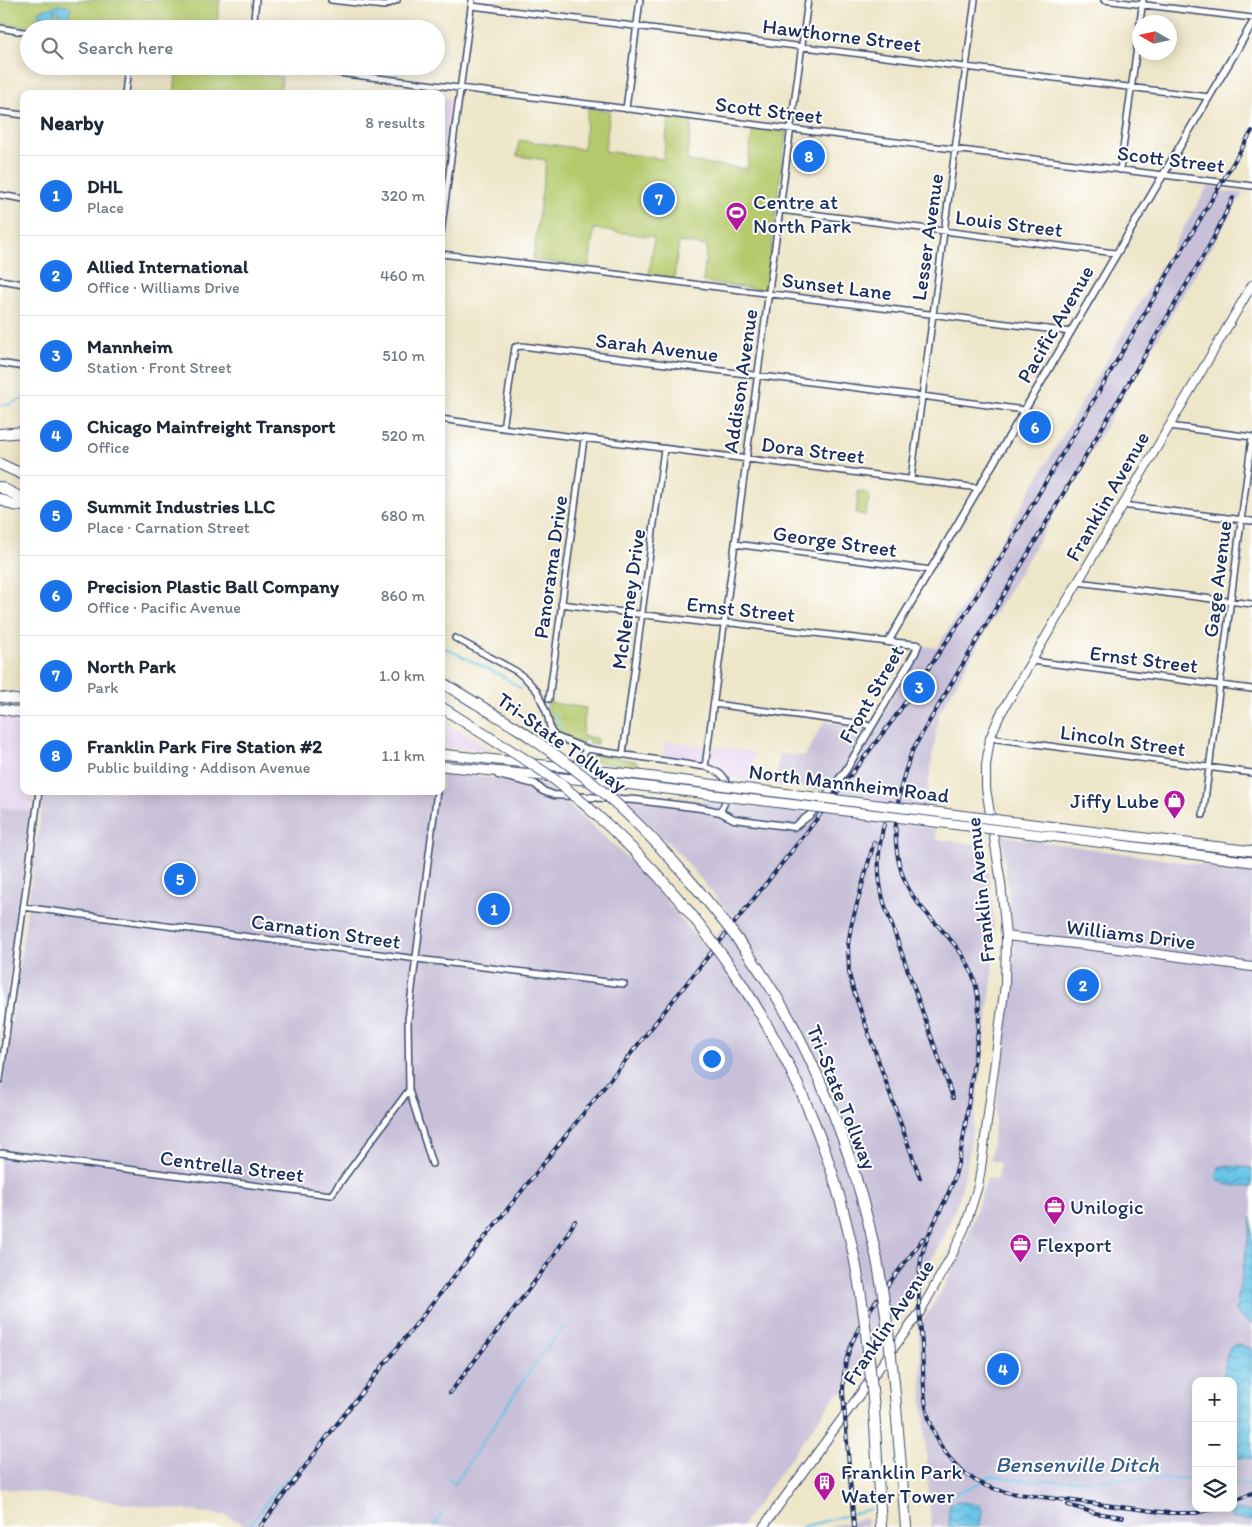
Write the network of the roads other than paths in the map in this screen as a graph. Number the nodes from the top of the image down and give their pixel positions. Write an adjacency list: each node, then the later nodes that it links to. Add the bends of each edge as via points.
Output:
1 (256, 0): 12 (street)
2 (331, 0): 3 (street, via 384,6)
3 (397, 0)
4 (640, 0): 14 (street)
5 (808, 0): 17 (street, Addison Avenue)
6 (975, 0): 19 (street, Lesser Avenue)
7 (1104, 0): 8 (street)
8 (1143, 2): 10 (street); 11 (street)
9 (472, 3): 14 (street, Hawthorne Street); 23 (street)
10 (1141, 15)
11 (1252, 18)
12 (254, 20)
13 (1252, 24): 25 (street, Pacific Avenue)
14 (637, 26): 17 (street, Hawthorne Street); 26 (street)
15 (0, 28): 16 (street)
16 (20, 31)
17 (801, 46): 19 (street, Hawthorne Street); 29 (street, Addison Avenue)
18 (1135, 60): 22 (street)
19 (966, 67): 22 (street, Hawthorne Street); 30 (street, Lesser Avenue)
20 (127, 75): 24 (street)
21 (354, 75): 23 (street, Scott Street)
22 (1131, 87): 25 (street, Hawthorne Street); 31 (street)
23 (460, 88): 26 (street, Scott Street); 36 (street)
24 (125, 90)
25 (1209, 97): 32 (street, Pacific Avenue)
26 (626, 109): 29 (street, Scott Street)
27 (0, 112): 28 (street)
28 (20, 114)
29 (790, 129): 30 (street, Scott Street); 37 (street, Addison Avenue)
30 (956, 149): 31 (street, Scott Street); 38 (street, Lesser Avenue)
31 (1120, 170): 32 (street, Scott Street)
32 (1162, 175): 33 (street, Scott Street); 39 (street, Pacific Avenue)
33 (1252, 186)
34 (0, 195): 35 (street)
35 (20, 198)
36 (445, 202)
37 (780, 210): 38 (street, Louis Street); 44 (street, Addison Avenue)
38 (945, 231): 39 (street, Louis Street); 45 (street, Lesser Avenue)
39 (1115, 253): 46 (street, Pacific Avenue)
40 (445, 254): 44 (street, Sunset Lane)
41 (0, 280): 42 (street)
42 (20, 283)
43 (1252, 284): 53 (main road, Franklin Avenue)
44 (768, 294): 45 (street, Sunset Lane); 49 (street, Addison Avenue)
45 (933, 315): 46 (street, Sunset Lane); 50 (street, Lesser Avenue)
46 (1071, 332): 51 (street, Pacific Avenue)
47 (0, 364): 48 (street)
48 (20, 366)
49 (758, 376): 50 (street, Sarah Avenue); 54 (street, Sarah Avenue, via 515,347); 60 (street, Addison Avenue)
50 (922, 396): 51 (street, Sarah Avenue); 63 (street, Lesser Avenue)
51 (1024, 410): 65 (street, Pacific Avenue)
52 (445, 420): 54 (street, Dora Street)
53 (1169, 426): 57 (street); 68 (main road, Franklin Avenue)
54 (503, 428): 58 (street, Dora Street)
55 (20, 432): 56 (highway)
56 (0, 434)
57 (1252, 437): 70 (street, Gage Avenue)
58 (584, 439): 59 (street, Dora Street); 76 (street, Panorama Drive)
59 (664, 449): 60 (street, Dora Street); 78 (street, McNerney Drive)
60 (746, 458): 63 (street, Dora Street); 72 (street, Addison Avenue)
61 (0, 464): 62 (highway)
62 (20, 473)
63 (911, 479): 65 (street, Dora Street)
64 (0, 487): 66 (highway)
65 (979, 488): 73 (street, Pacific Avenue)
66 (20, 497)
67 (0, 499): 69 (highway)
68 (1122, 505): 70 (street); 74 (main road, Franklin Avenue)
69 (20, 506)
70 (1241, 520): 71 (street); 75 (street, Gage Avenue)
71 (1252, 521)
72 (735, 544): 73 (street, George Street); 79 (street, Addison Avenue)
73 (931, 570): 81 (street, Pacific Avenue)
74 (1077, 582): 75 (street); 83 (main road, Franklin Avenue)
75 (1231, 601): 77 (street); 85 (street, Gage Avenue)
76 (561, 604): 78 (street, Ernst Street); 88 (street, Panorama Drive)
77 (1252, 604)
78 (642, 614): 79 (street, Ernst Street); 98 (street, McNerney Drive)
79 (725, 623): 81 (street, Ernst Street); 90 (street, Addison Avenue)
80 (455, 638): 96 (street, via 526,679 537,691 555,736)
81 (888, 642): 82 (street, Ernst Street)
82 (918, 645): 94 (street, Front Street)
83 (1032, 661): 85 (street, Ernst Street); 95 (main road, Franklin Avenue)
84 (445, 684): 124 (highway, Tri-State Tollway, bridge, via 520,730 581,774 637,824 719,914 793,1026 839,1129 858,1183 878,1264 894,1383)
85 (1220, 685): 86 (street, Ernst Street); 102 (street, Gage Avenue)
86 (1252, 689)
87 (0, 697): 89 (main road)
88 (549, 699)
89 (20, 700)
90 (714, 704): 94 (street); 101 (street, Addison Avenue)
91 (0, 709): 93 (main road)
92 (445, 709): 123 (highway, Tri-State Tollway, bridge, via 557,782 617,833 690,911 721,952 776,1039 809,1109 849,1233 866,1334)
93 (20, 712)
94 (872, 727): 109 (street, Front Street, via 832,790 811,814 794,827 734,819)
95 (990, 738): 102 (street, Lincoln Street); 114 (main road, Franklin Avenue, via 986,788)
96 (586, 749): 98 (street); 100 (street)
97 (445, 754): 100 (main road, North Mannheim Road)
98 (623, 754): 101 (street)
99 (445, 766): 103 (main road, North Mannheim Road)
100 (573, 767): 111 (main road, North Mannheim Road, bridge)
101 (705, 767): 109 (street, via 723,775 728,782 727,799)
102 (1209, 767): 104 (street, Lincoln Street); 110 (street, Gage Avenue)
103 (470, 768): 105 (main road, North Mannheim Road); 108 (street, via 535,784)
104 (1252, 773)
105 (544, 775): 108 (street, via 544,786); 112 (main road, North Mannheim Road, bridge)
106 (38, 795): 113 (street)
107 (437, 795): 115 (street)
108 (554, 795): 109 (street, via 636,800)
109 (720, 812)
110 (1203, 815)
111 (1252, 851)
112 (1252, 862)
113 (23, 907): 115 (street, Carnation Street); 118 (street)
114 (1006, 936): 116 (main road, Williams Drive); 122 (main road, Franklin Avenue, via 1005,985 981,1168 965,1227 920,1312)
115 (417, 959): 117 (street, Carnation Street); 119 (street, via 408,1020)
116 (1252, 967)
117 (624, 984)
118 (0, 1080)
119 (410, 1090): 120 (street, Centrella Street, via 331,1195); 121 (street)
120 (0, 1153)
121 (432, 1164)
122 (763, 1527)
123 (881, 1527)
124 (906, 1527)

